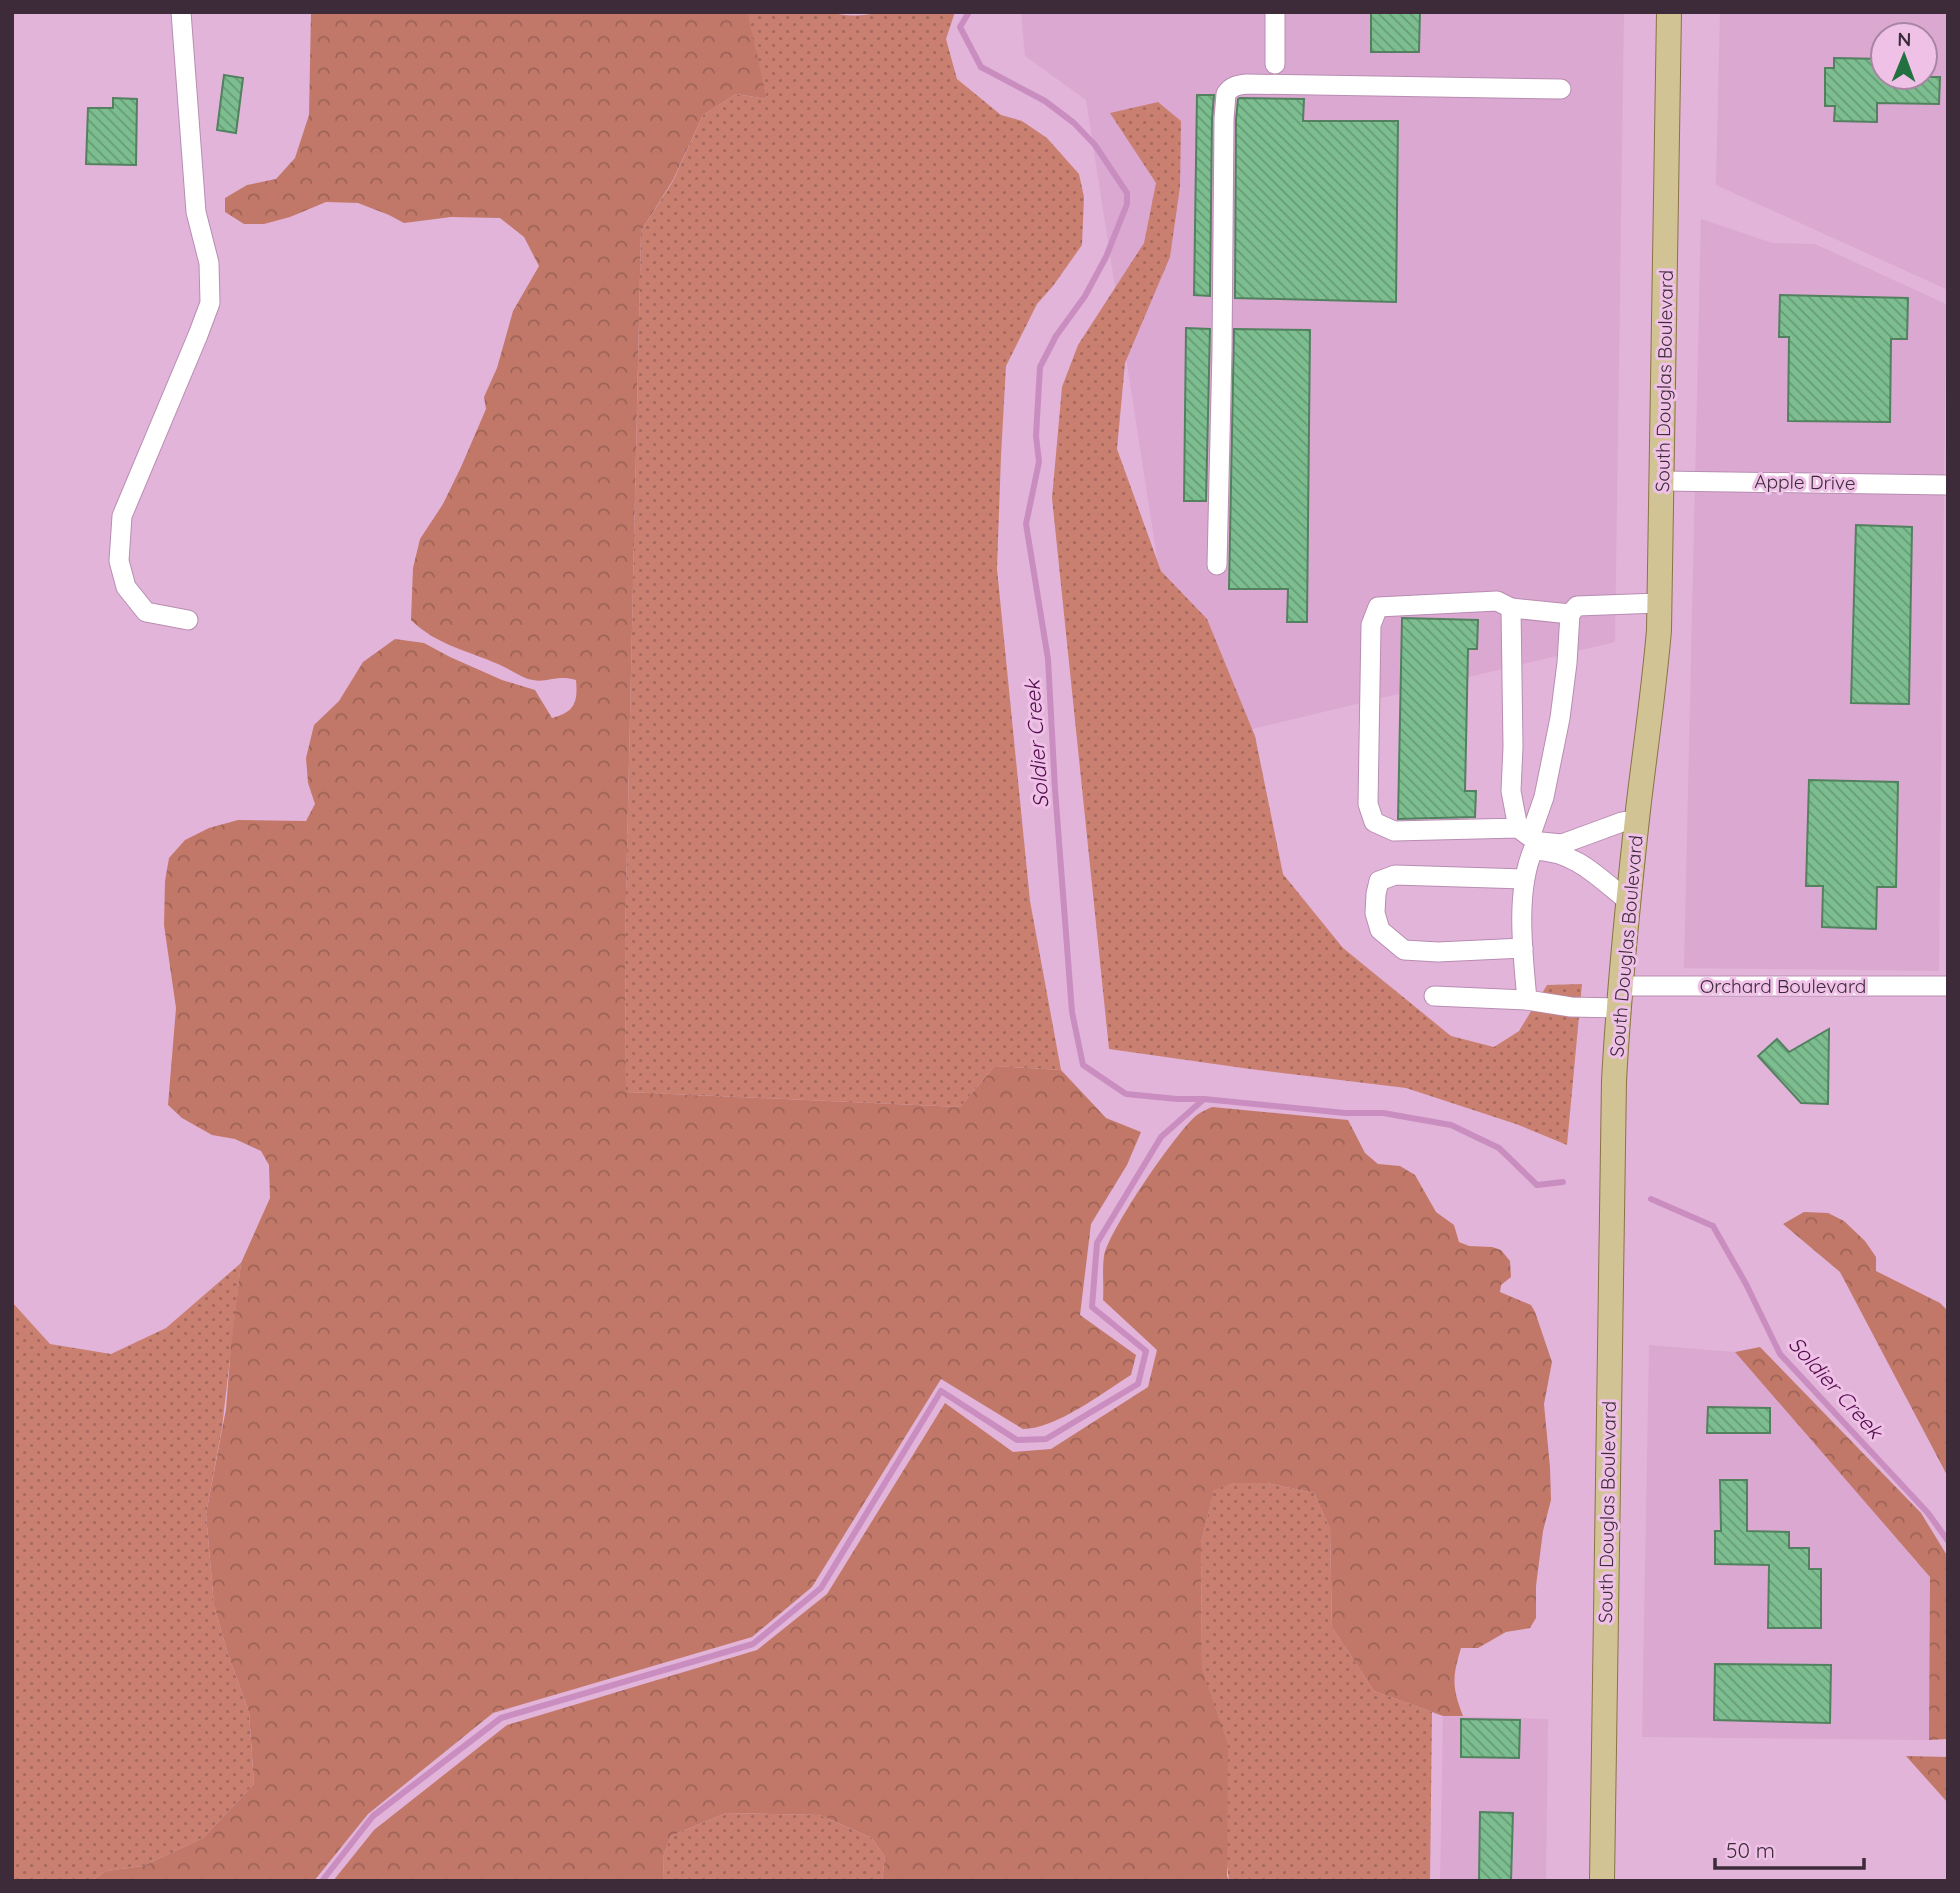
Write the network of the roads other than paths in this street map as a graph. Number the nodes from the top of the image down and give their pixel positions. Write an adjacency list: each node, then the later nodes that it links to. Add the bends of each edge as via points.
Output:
1 (181, 12): 12 (street, via 196,212 209,263 210,303 122,516 119,561 126,587 146,612)
2 (1275, 12): 4 (street)
3 (1669, 12): 6 (main road, South Douglas Boulevard)
4 (1275, 64)
5 (1560, 89): 8 (street, via 1247,84 1228,91)
6 (1662, 481): 7 (street, Apple Drive); 9 (main road, South Douglas Boulevard)
7 (1948, 485)
8 (1217, 565)
9 (1659, 603): 11 (street, via 1577,606); 13 (main road, South Douglas Boulevard, via 1654,690)
10 (1511, 608): 11 (street); 14 (street, via 1511,791); 14 (street, via 1497,601 1378,607 1371,625 1368,804 1374,822 1394,831)
11 (1570, 614): 14 (street, via 1560,718 1544,797)
12 (188, 620)
13 (1637, 820): 15 (street); 17 (main road, South Douglas Boulevard)
14 (1524, 832): 15 (street)
15 (1556, 847): 16 (street, via 1533,850); 17 (street)
16 (1524, 879): 18 (street); 18 (street, via 1395,874 1379,881 1375,913 1380,930 1404,950)
17 (1629, 902): 21 (main road, South Douglas Boulevard)
18 (1523, 948): 22 (street)
19 (1948, 986): 21 (street, Orchard Boulevard)
20 (1434, 996): 22 (street, Orchard Boulevard)
21 (1619, 997): 22 (street, Orchard Boulevard, via 1571,1007); 23 (main road, South Douglas Boulevard)
22 (1527, 1000)
23 (1602, 1881)

